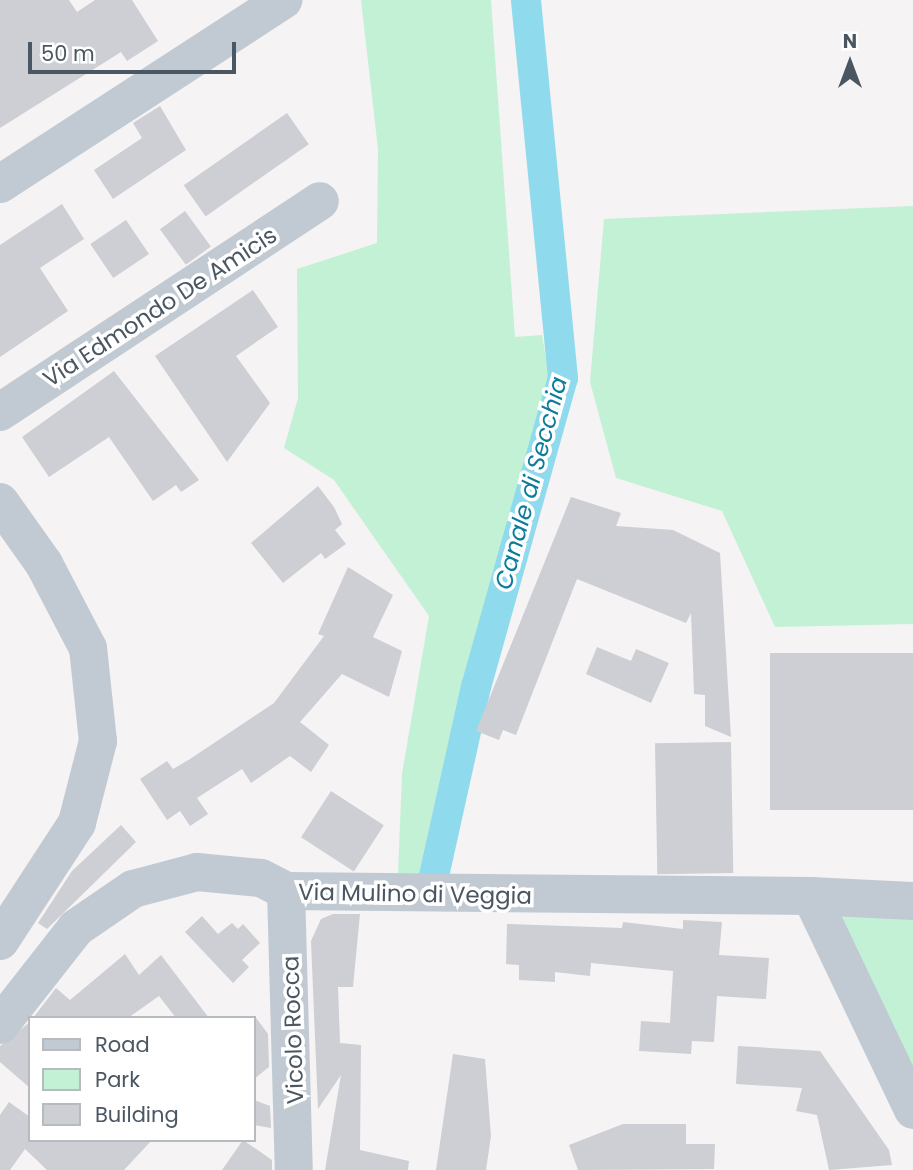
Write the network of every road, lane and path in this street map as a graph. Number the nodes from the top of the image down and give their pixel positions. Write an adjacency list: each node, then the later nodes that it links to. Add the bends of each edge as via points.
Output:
1 (283, 0): 2 (street)
2 (0, 184)
3 (320, 201): 4 (street, Via Edmondo De Amicis)
4 (0, 412)
5 (0, 502): 9 (street, via 44,564 88,648 98,741 78,823)
6 (286, 891): 7 (street, Via Mulino di Veggia); 10 (street, Via Mulino di Veggia, via 261,878 197,872 133,888 76,928); 12 (street, Vicolo Rocca)
7 (811, 896): 8 (street, Via Mulino di Veggia); 11 (street)
8 (913, 901)
9 (0, 941)
10 (0, 1025)
11 (913, 1110)
12 (294, 1170)

